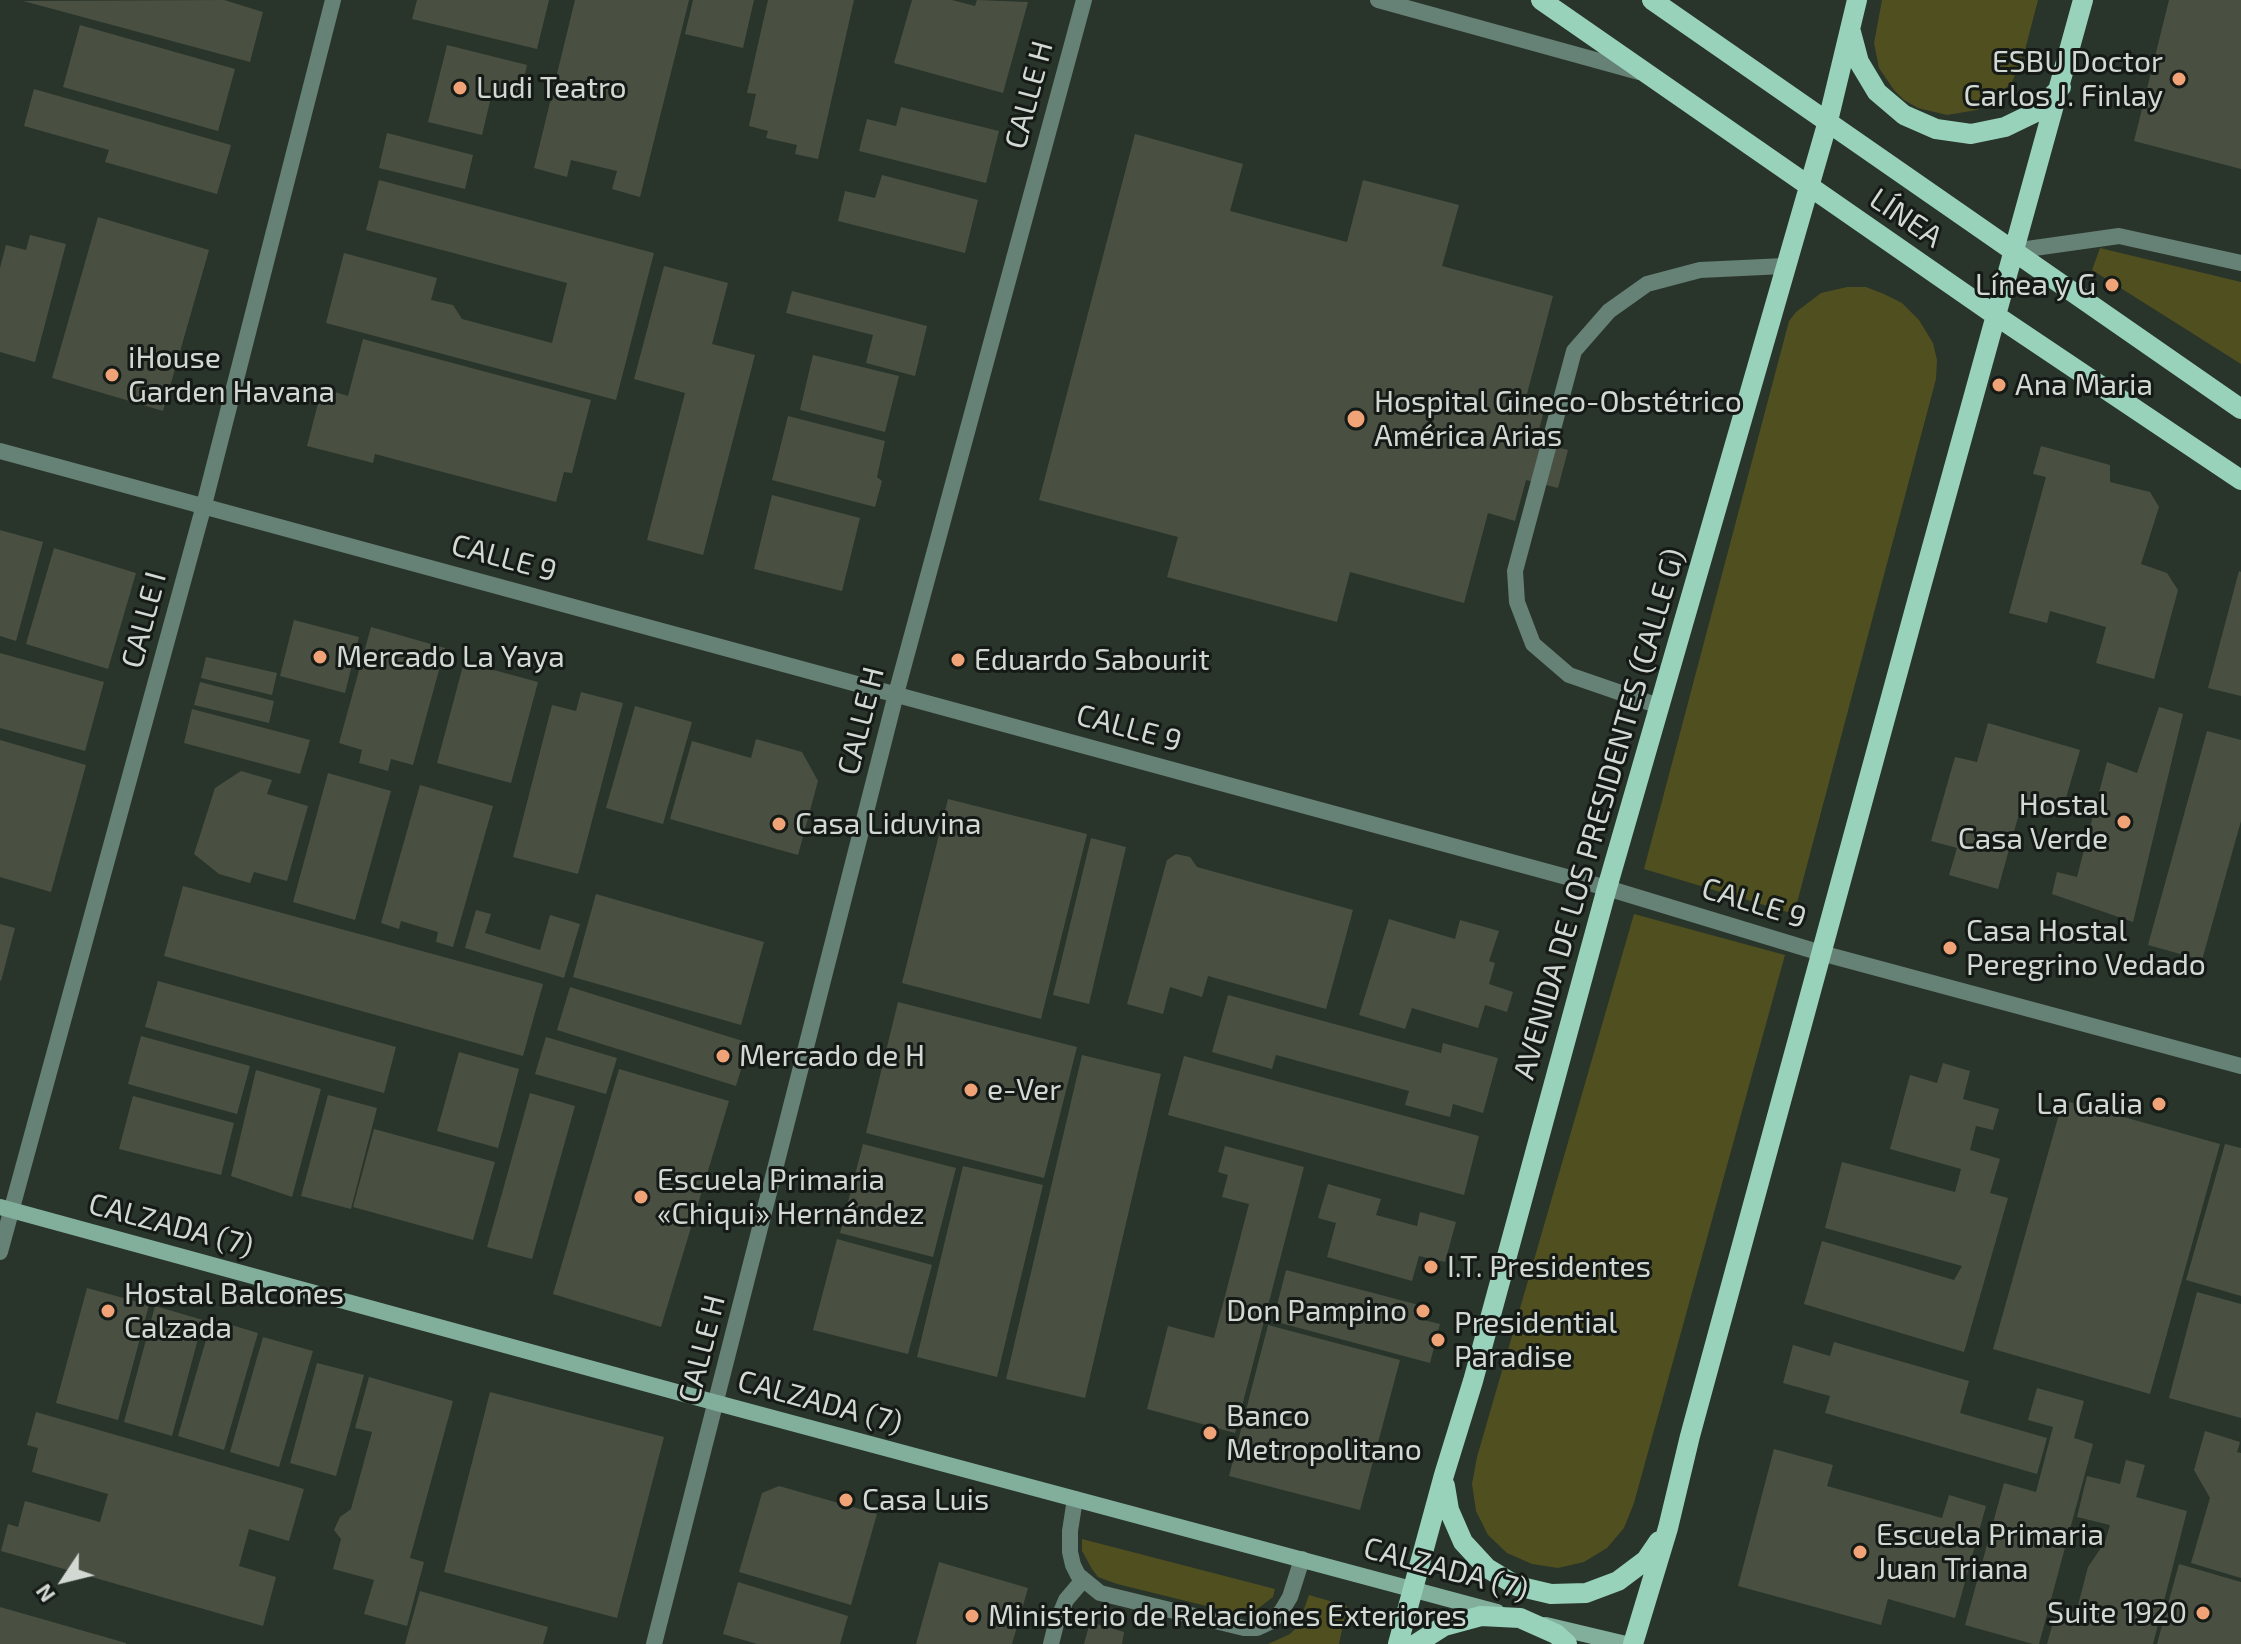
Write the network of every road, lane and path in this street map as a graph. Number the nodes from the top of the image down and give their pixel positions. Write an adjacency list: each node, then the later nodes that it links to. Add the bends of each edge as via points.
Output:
1 (333, 0): 20 (street, CALLE I)
2 (1084, 0): 21 (street, CALLE H)
3 (1378, 0): 9 (street)
4 (1541, 0): 9 (main road, LÍNEA)
5 (1652, 0): 11 (main road, LÍNEA)
6 (1857, 0): 8 (main road, AVENIDA DE LOS PRESIDENTES (CALLE G))
7 (2083, 0): 10 (main road)
8 (1850, 28): 10 (main road, via 1859,62 1877,92 1904,115 1936,129 1971,134 2005,127 2036,112); 11 (main road, AVENIDA DE LOS PRESIDENTES (CALLE G))
9 (1654, 76): 12 (main road, LÍNEA)
10 (2061, 87): 13 (main road)
11 (1828, 121): 12 (main road, AVENIDA DE LOS PRESIDENTES (CALLE G)); 13 (main road, LÍNEA)
12 (1809, 187): 15 (main road, AVENIDA DE LOS PRESIDENTES (CALLE G)); 16 (main road, LÍNEA)
13 (2013, 251): 14 (street, via 2119,236); 16 (main road); 17 (main road, LÍNEA)
14 (2241, 263)
15 (1784, 266): 22 (main road, AVENIDA DE LOS PRESIDENTES (CALLE G)); 22 (street, via 1700,270 1647,284 1609,311 1574,351 1515,571 1517,602 1533,644 1569,675)
16 (1995, 315): 19 (main road, LÍNEA); 24 (main road)
17 (2241, 409)
18 (0, 451): 20 (street, CALLE 9)
19 (2241, 480)
20 (204, 505): 21 (street, CALLE 9); 26 (street, CALLE I)
21 (896, 694): 23 (street, CALLE 9); 28 (street, CALLE H)
22 (1659, 706): 23 (main road, AVENIDA DE LOS PRESIDENTES (CALLE G))
23 (1607, 888): 24 (street, CALLE 9); 29 (main road, AVENIDA DE LOS PRESIDENTES (CALLE G))
24 (1821, 953): 25 (street, CALLE 9); 31 (main road)
25 (2241, 1066)
26 (6, 1209): 27 (street, CALLE I); 28 (main road, CALZADA (7))
27 (0, 1252)
28 (717, 1403): 30 (main road, CALZADA (7)); 36 (street, CALLE H)
29 (1444, 1475): 31 (main road, via 1449,1510 1463,1542 1487,1568 1517,1586 1551,1594 1586,1593 1618,1581 1646,1560); 34 (main road, AVENIDA DE LOS PRESIDENTES (CALLE G))
30 (1075, 1499): 32 (main road, CALZADA (7)); 33 (street, via 1070,1552)
31 (1668, 1528): 42 (main road)
32 (1302, 1559): 33 (street, via 1281,1612 1257,1628 1100,1593); 34 (main road, CALZADA (7))
33 (1083, 1580): 37 (street, via 1066,1600)
34 (1414, 1590): 35 (main road, CALZADA (7)); 38 (main road, AVENIDA DE LOS PRESIDENTES (CALLE G))
35 (1520, 1618): 39 (main road, via 1481,1616 1444,1626); 40 (main road); 41 (main road, CALZADA (7))
36 (654, 1644)
37 (1051, 1644)
38 (1398, 1644)
39 (1416, 1644)
40 (1567, 1644)
41 (1626, 1644)
42 (1633, 1644)

